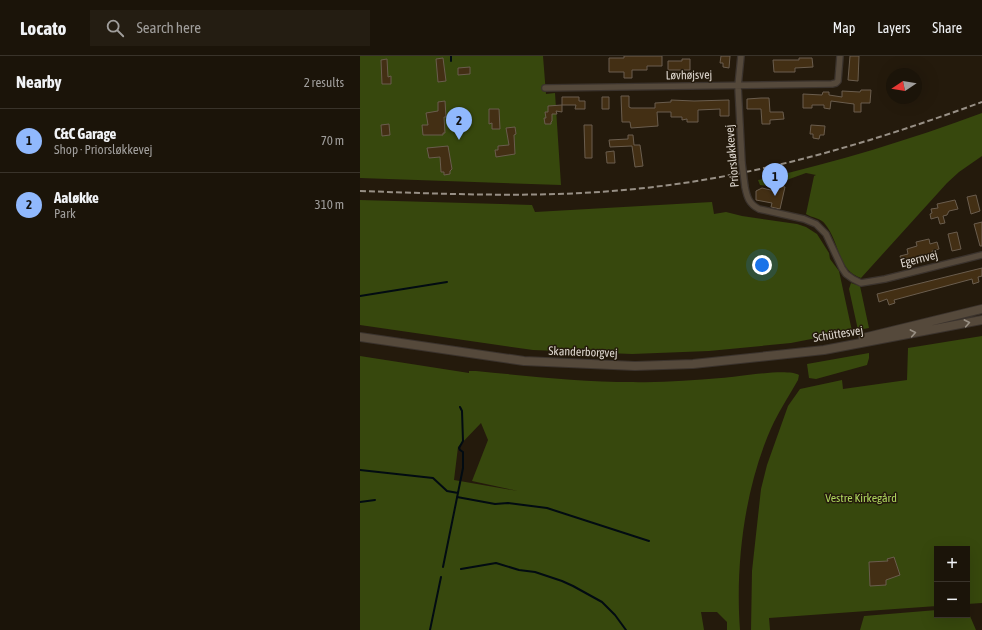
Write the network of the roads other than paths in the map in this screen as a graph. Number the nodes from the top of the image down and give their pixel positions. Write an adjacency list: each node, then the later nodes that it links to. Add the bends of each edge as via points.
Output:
1 (742, 56): 3 (street, Priorsløkkevej)
2 (840, 56): 3 (street, Løvhøjsvej, via 836,83)
3 (738, 86): 4 (street, Løvhøjsvej); 6 (street, Priorsløkkevej, bridge, via 742,163 747,197 753,206 759,209 816,224 826,234 846,274)
4 (545, 88)
5 (982, 254): 6 (street, Egernvej)
6 (861, 283)
7 (982, 309): 10 (main road, Schüttesvej)
8 (982, 320): 10 (main road, Schüttesvej, one-way to 8, via 824,350)
9 (360, 337): 10 (main road, Skanderborgvej, via 524,361 635,366 693,364)
10 (806, 351)

